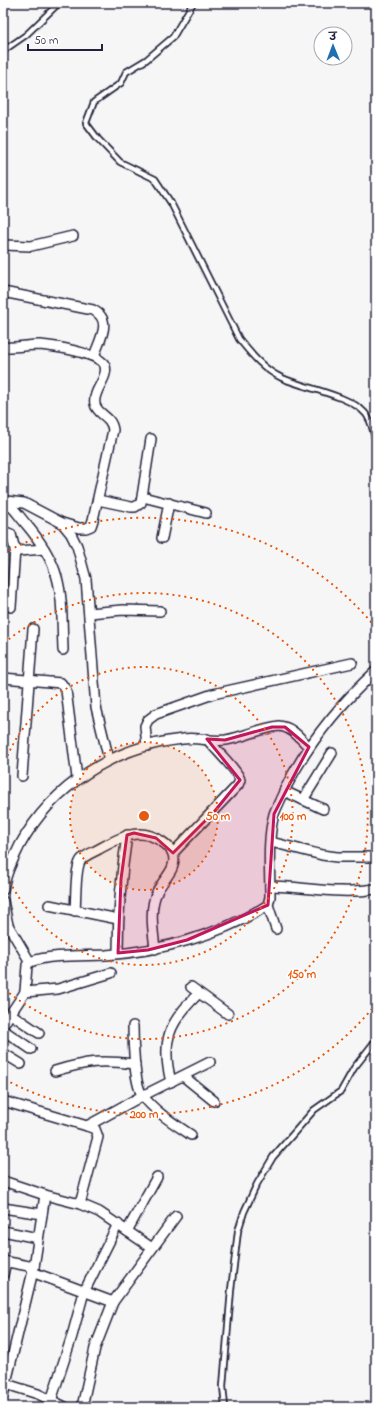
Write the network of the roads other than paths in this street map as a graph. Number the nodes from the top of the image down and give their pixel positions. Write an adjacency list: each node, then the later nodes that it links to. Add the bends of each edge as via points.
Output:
1 (59, 3): 3 (lane, via 26,35)
2 (193, 3): 10 (lane, via 172,37 146,60 126,72 121,83 94,102 86,123 120,162 155,179 171,203 239,339 249,352 268,370 282,378 359,408 366,414)
3 (3, 51)
4 (73, 236): 5 (street, via 31,246)
5 (3, 245)
6 (3, 292): 8 (street, via 93,310 101,314 104,318 104,328)
7 (3, 348): 8 (street, via 51,346)
8 (94, 356): 13 (street, via 105,365 95,405 112,423 113,430)
9 (151, 439): 11 (street)
10 (376, 442)
11 (143, 497): 13 (street, via 136,507); 14 (street)
12 (4, 500): 16 (street, via 24,503); 20 (street)
13 (98, 500): 16 (street, via 91,526 79,528)
14 (169, 503): 15 (street); 18 (street)
15 (206, 513)
16 (62, 523): 23 (street, via 71,534 82,561)
17 (3, 531): 19 (street, via 11,534)
18 (162, 538)
19 (15, 549): 20 (street); 21 (street)
20 (44, 549): 25 (street, via 56,570 61,592)
21 (11, 607)
22 (160, 611): 23 (street, via 123,610)
23 (89, 613): 34 (street, via 96,707)
24 (33, 629): 29 (street)
25 (63, 650)
26 (352, 663): 31 (street, via 213,694 156,714 145,726)
27 (376, 671): 32 (street, via 352,694)
28 (3, 678): 29 (street)
29 (29, 680): 35 (street); 36 (street, via 61,683 66,690)
30 (207, 739): 31 (street, via 184,739); 32 (street, via 225,740 278,726 291,730); 42 (street, via 237,772 240,780 214,812)
31 (147, 746): 34 (street)
32 (309, 747): 37 (street)
33 (332, 753): 38 (street)
34 (109, 760): 36 (street)
35 (22, 776)
36 (77, 778): 46 (street, via 38,817 12,861 4,879)
37 (284, 791): 38 (street); 41 (street, via 274,814)
38 (303, 800): 39 (street)
39 (323, 809)
40 (128, 835): 42 (street, via 134,833 156,838); 50 (street, via 80,861); 51 (street)
41 (271, 842): 43 (street, via 322,855); 44 (street)
42 (173, 853): 53 (street, via 173,867 157,891 153,906)
43 (376, 857)
44 (270, 886): 45 (street, via 308,888 336,893); 49 (street)
45 (376, 889)
46 (3, 890)
47 (3, 901): 55 (street, via 8,924)
48 (49, 904): 50 (street)
49 (268, 905): 52 (street); 53 (street, via 222,928)
50 (75, 911): 51 (street)
51 (118, 919): 54 (street)
52 (276, 929)
53 (155, 949): 54 (street)
54 (118, 954): 55 (street, via 80,955)
55 (30, 962): 58 (street, via 27,966)
56 (111, 973): 58 (street, via 58,989)
57 (191, 987): 59 (street)
58 (25, 992): 60 (street)
59 (198, 994): 61 (street); 74 (street, via 174,1022 167,1042 166,1062)
60 (11, 1014): 62 (street); 65 (street)
61 (228, 1014)
62 (3, 1026)
63 (133, 1026): 71 (street)
64 (3, 1030): 67 (street)
65 (39, 1033)
66 (376, 1040): 102 (lane, via 354,1068 341,1091 314,1110 273,1157 244,1212 238,1231 229,1311 223,1386)
67 (31, 1049)
68 (3, 1053): 70 (street)
69 (210, 1062): 73 (street)
70 (21, 1064)
71 (135, 1064): 72 (street, via 91,1062); 75 (street)
72 (55, 1072)
73 (183, 1076): 74 (street); 77 (street)
74 (171, 1082): 75 (street)
75 (142, 1096): 78 (street); 79 (street)
76 (3, 1101): 78 (street)
77 (214, 1101)
78 (87, 1126): 83 (street, via 95,1129 98,1137)
79 (191, 1135)
80 (157, 1177): 89 (street)
81 (3, 1181): 82 (street)
82 (45, 1196): 83 (street); 85 (street)
83 (80, 1204): 87 (street)
84 (3, 1208): 85 (street)
85 (42, 1214): 90 (street)
86 (176, 1216): 91 (street)
87 (118, 1224): 89 (street); 95 (street)
88 (3, 1231): 90 (street)
89 (127, 1231): 91 (street)
90 (38, 1238): 93 (street)
91 (152, 1248): 96 (street)
92 (4, 1262): 93 (street); 94 (street)
93 (33, 1269): 95 (street); 97 (street)
94 (3, 1275)
95 (84, 1292): 96 (street); 99 (street)
96 (113, 1302): 101 (street, via 95,1348)
97 (6, 1384): 98 (street); 99 (street, via 26,1389)
98 (3, 1395)
99 (50, 1404): 100 (street)
100 (65, 1407)
101 (82, 1407)
102 (225, 1407)

